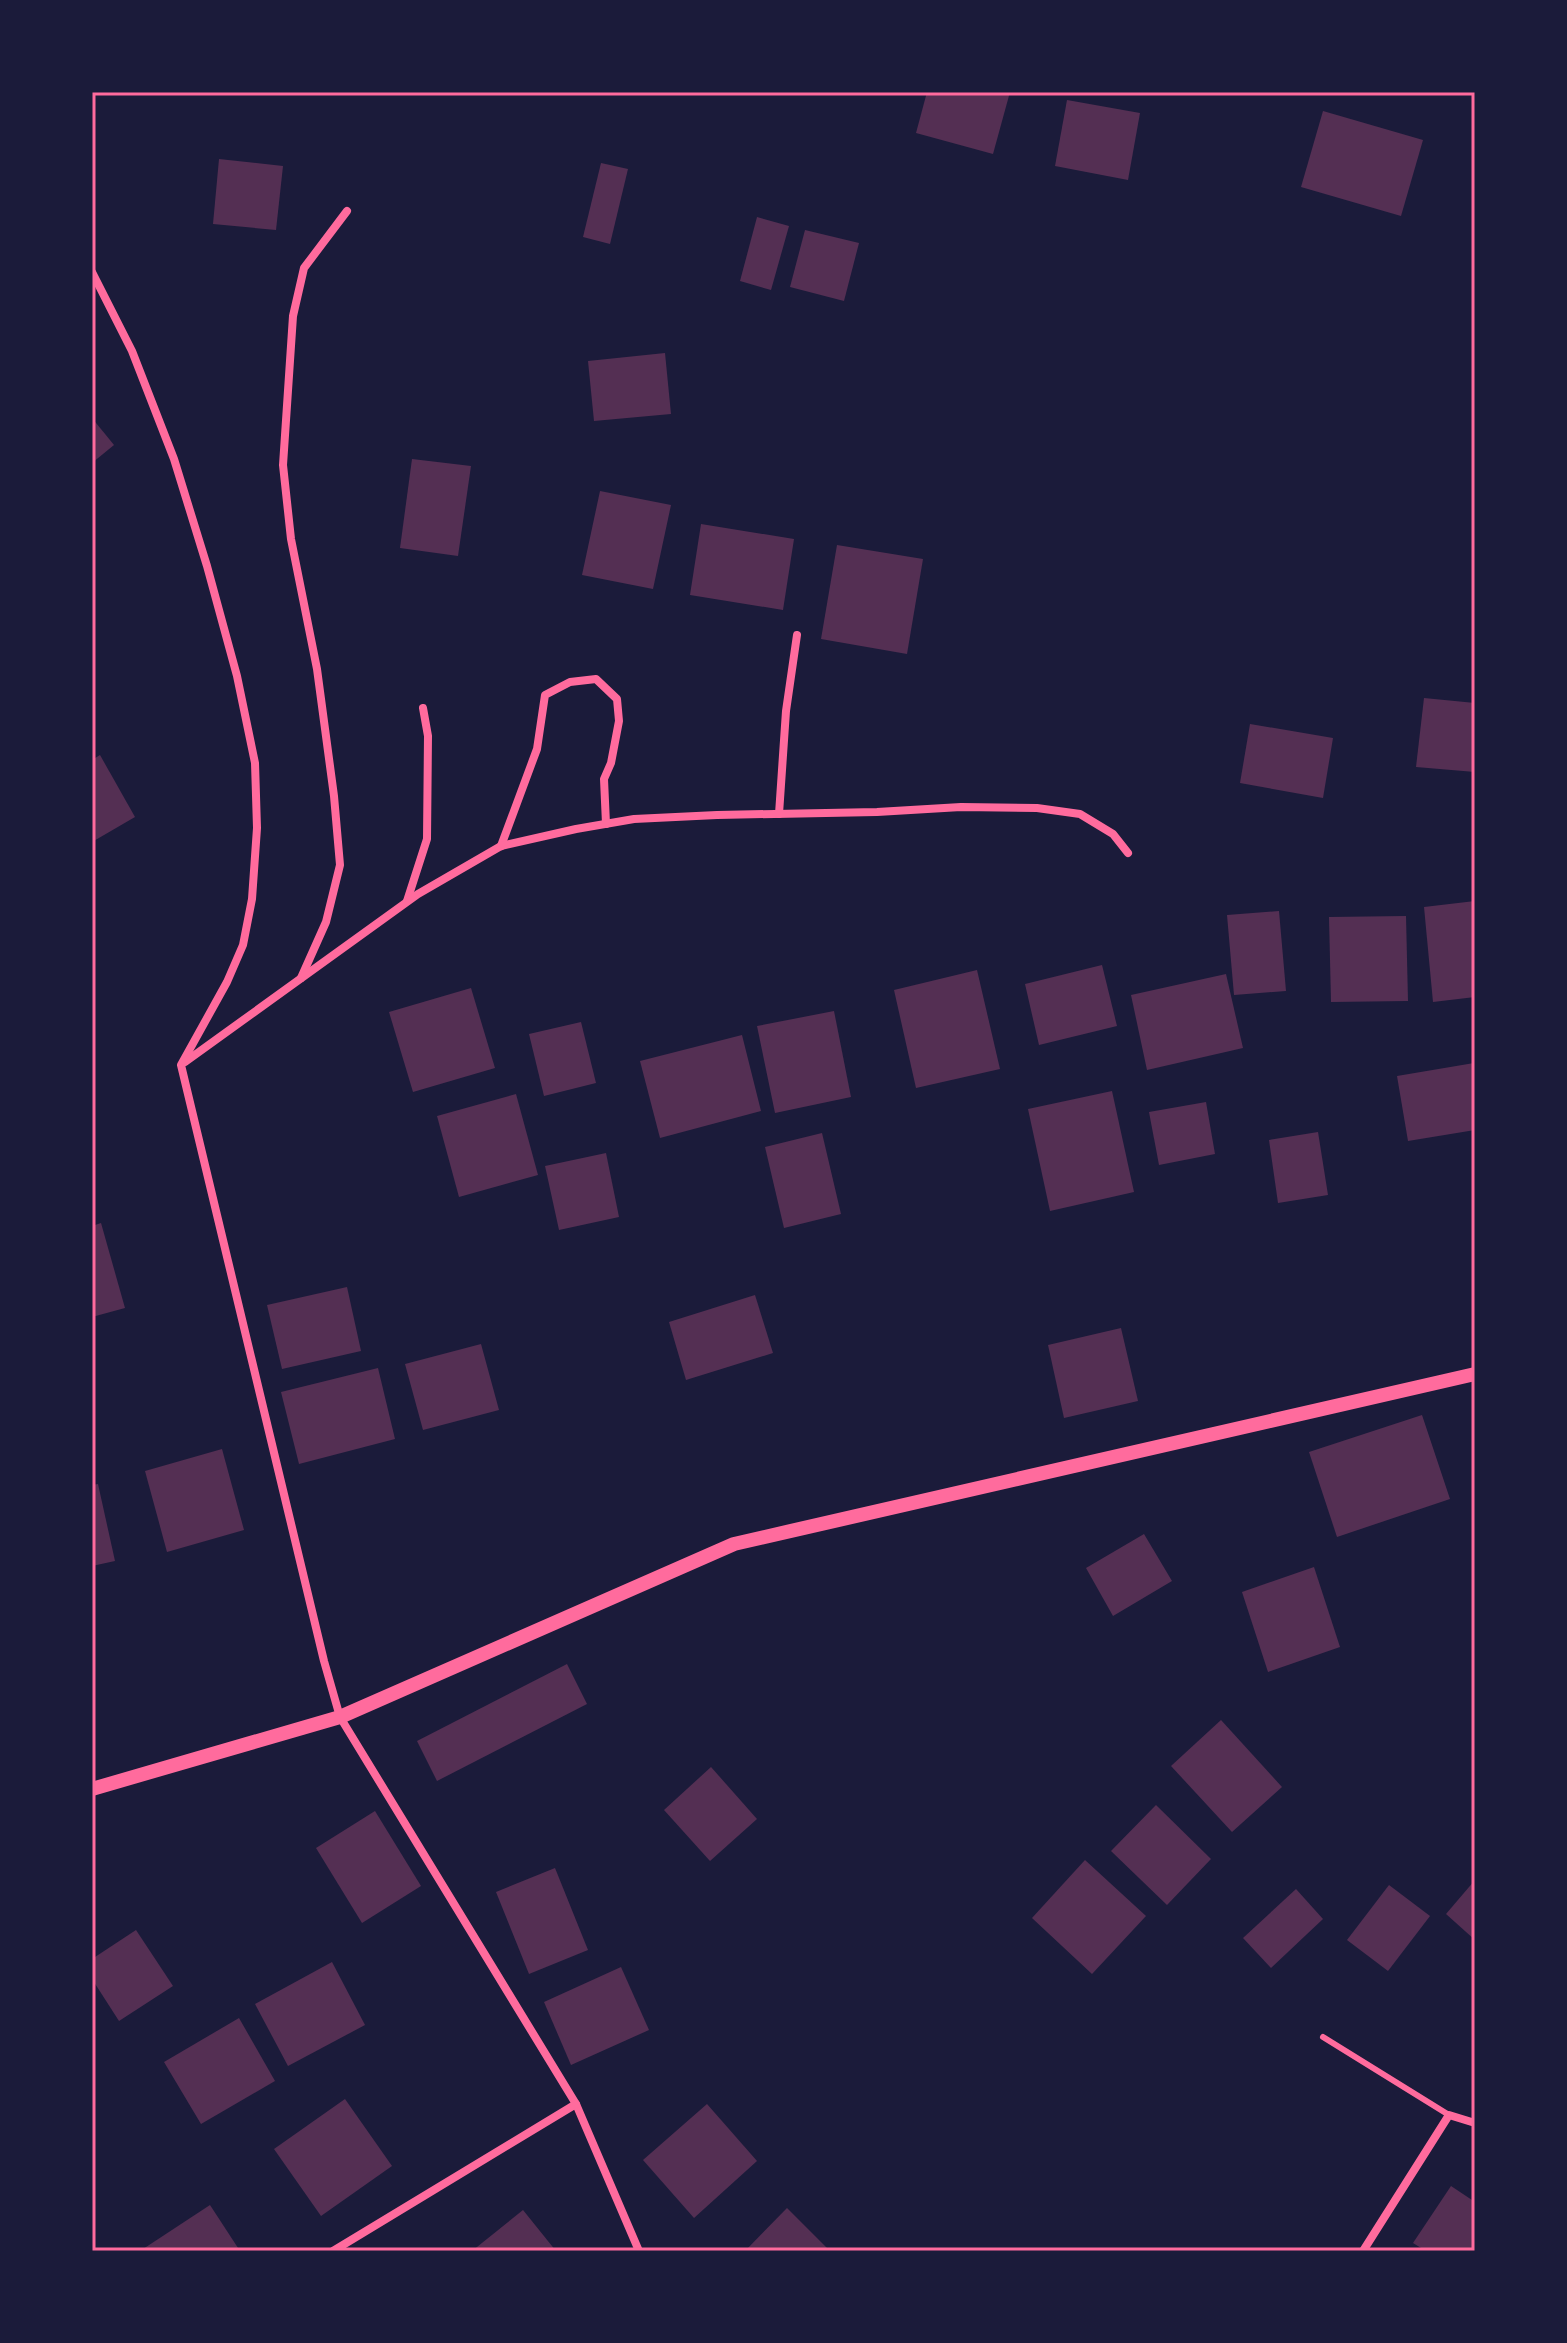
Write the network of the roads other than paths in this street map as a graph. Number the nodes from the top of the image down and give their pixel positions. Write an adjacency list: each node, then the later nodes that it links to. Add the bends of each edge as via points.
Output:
1 (347, 211): 10 (street, via 304,268 293,316 283,465 291,539 317,669 340,865 326,922)
2 (92, 272): 11 (street, via 132,351 174,459 237,676 255,763 256,842 243,945)
3 (797, 635): 5 (street)
4 (423, 708): 9 (street, via 429,763 427,839)
5 (779, 814): 6 (street); 8 (street, via 1037,808 1080,814 1113,834)
6 (606, 824): 7 (street); 7 (street, via 604,779 619,721 617,699 596,679 570,682 545,695 537,749)
7 (501, 846): 9 (street)
8 (1128, 853)
9 (407, 902): 10 (street)
10 (301, 979): 11 (street)
11 (181, 1065): 13 (street)
12 (1475, 1374): 13 (street, via 734,1544)
13 (340, 1717): 14 (street); 16 (street)
14 (92, 1789)
15 (1323, 2037): 17 (lane)
16 (576, 2104): 19 (street); 20 (street)
17 (1449, 2115): 18 (street); 21 (street)
18 (1475, 2123)
19 (333, 2251)
20 (639, 2251)
21 (1363, 2251)

